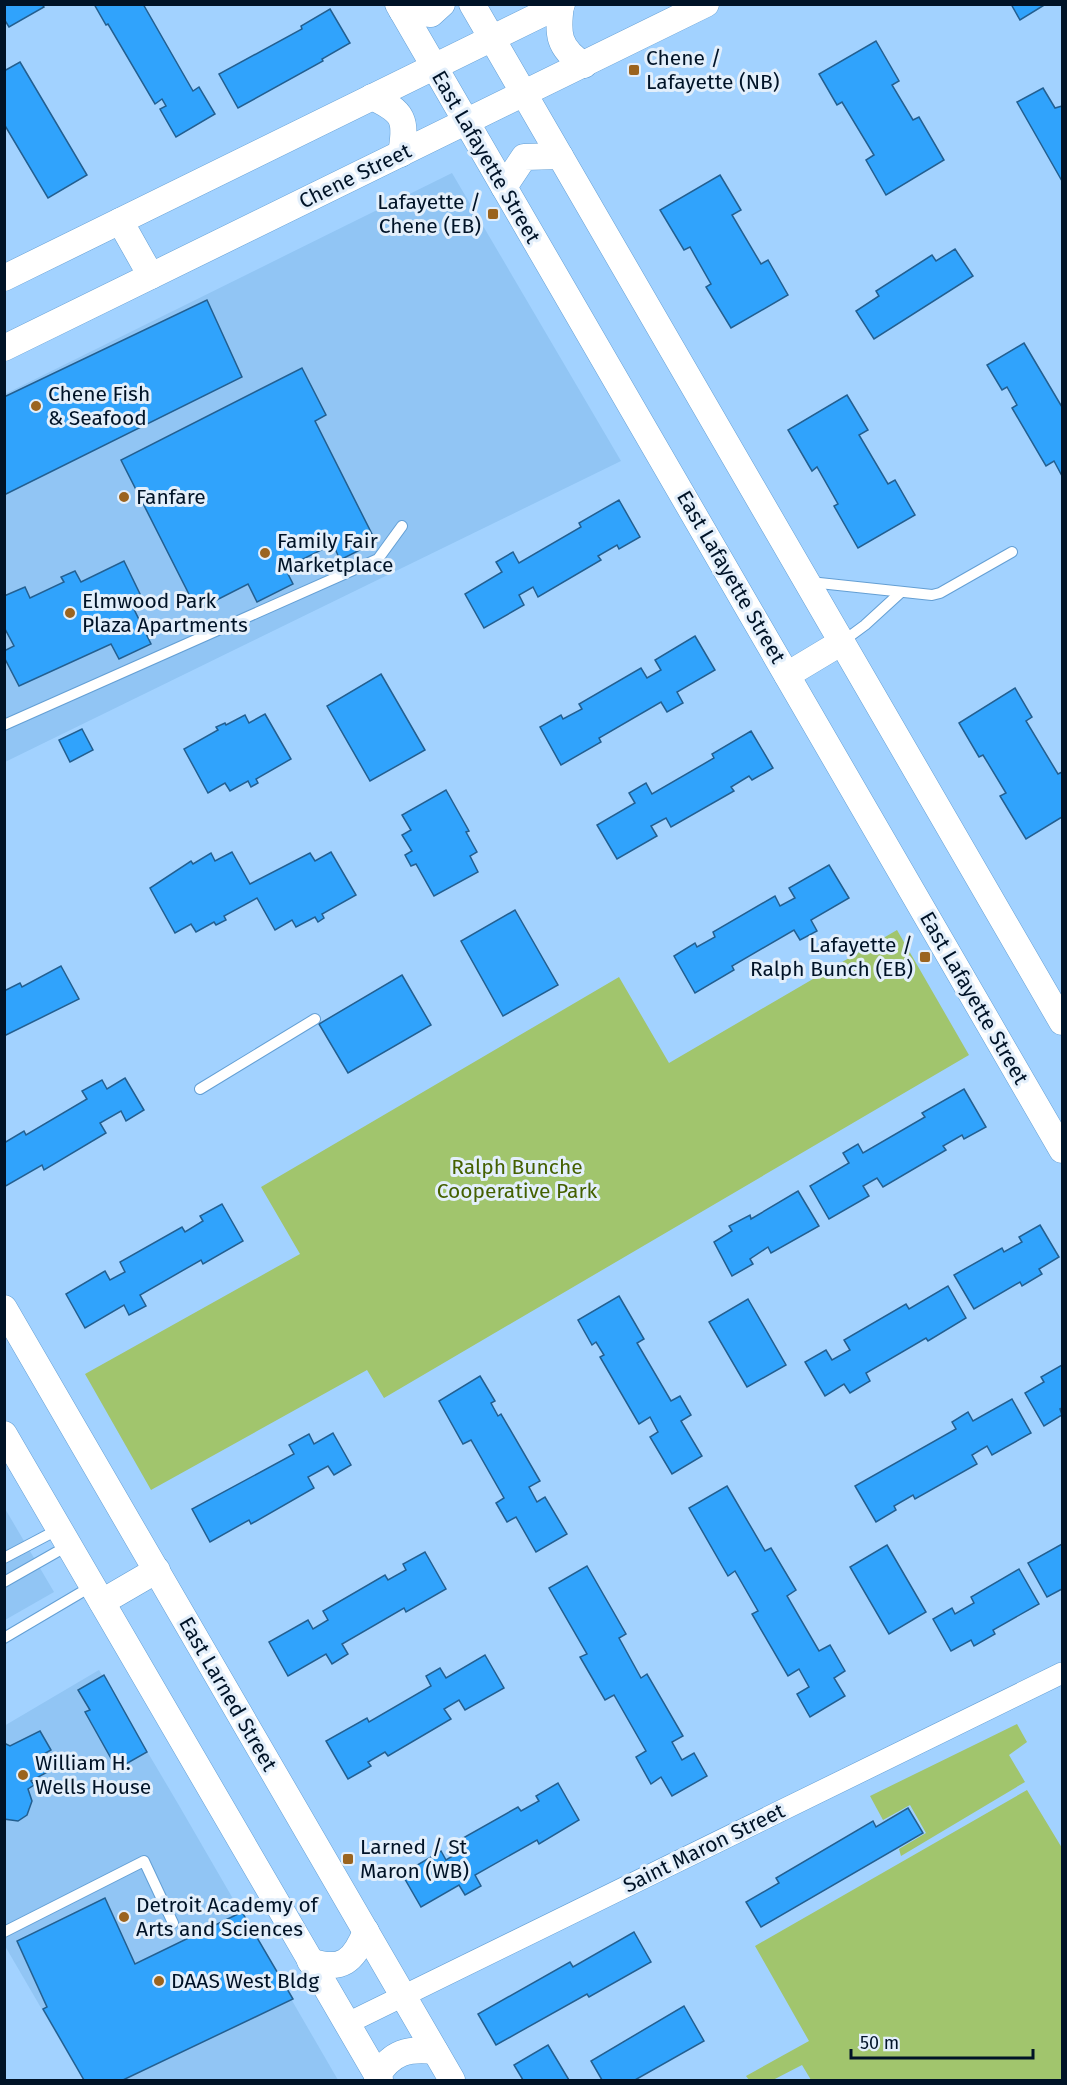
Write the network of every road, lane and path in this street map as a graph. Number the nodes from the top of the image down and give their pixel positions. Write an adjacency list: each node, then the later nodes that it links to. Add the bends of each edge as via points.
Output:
1 (442, 4): 5 (street, via 432,14)
2 (472, 4): 6 (street)
3 (706, 4): 7 (street, Chene Street)
4 (562, 5): 6 (street); 7 (street, via 561,42 569,55)
5 (400, 8): 8 (street, East Lafayette Street)
6 (492, 39): 8 (street); 9 (street)
7 (584, 65): 9 (street, Chene Street)
8 (434, 67): 10 (street); 11 (street, East Lafayette Street)
9 (524, 94): 11 (street, Chene Street); 13 (street)
10 (372, 97): 12 (street, via 394,108 403,122); 15 (street)
11 (466, 122): 12 (street, Chene Street); 14 (street, East Lafayette Street)
12 (401, 154): 16 (street, Chene Street)
13 (560, 156): 14 (street, via 524,157); 21 (street)
14 (504, 187): 24 (street, East Lafayette Street)
15 (120, 221): 16 (street); 17 (street)
16 (150, 276): 18 (street, Chene Street)
17 (4, 278)
18 (4, 348)
19 (402, 526): 25 (lane, via 378,559)
20 (1012, 552): 22 (lane, via 940,593)
21 (807, 582): 22 (lane); 23 (street)
22 (900, 593): 23 (lane)
23 (842, 642): 24 (street); 27 (street)
24 (787, 675): 29 (street, East Lafayette Street)
25 (4, 725)
26 (315, 1019): 28 (lane)
27 (1062, 1022)
28 (200, 1089)
29 (1062, 1150)
30 (4, 1308): 34 (street, East Larned Street)
31 (4, 1434): 32 (street)
32 (64, 1537): 33 (lane); 35 (lane); 36 (street)
33 (4, 1558)
34 (157, 1570): 36 (street); 40 (street, East Larned Street)
35 (4, 1582)
36 (97, 1594): 37 (lane); 42 (street)
37 (4, 1638)
38 (1062, 1673): 43 (street, Saint Maron Street)
39 (173, 1923): 41 (lane, via 144,1861)
40 (366, 1931): 42 (street, via 359,1949 344,1964 327,1967); 43 (street, East Larned Street)
41 (4, 1932)
42 (310, 1961): 44 (street)
43 (403, 1996): 44 (street, Saint Maron Street); 45 (street, East Larned Street)
44 (346, 2024): 46 (street)
45 (435, 2051): 46 (street, via 401,2052 386,2061); 47 (street, East Larned Street)
46 (378, 2078)
47 (452, 2080)

